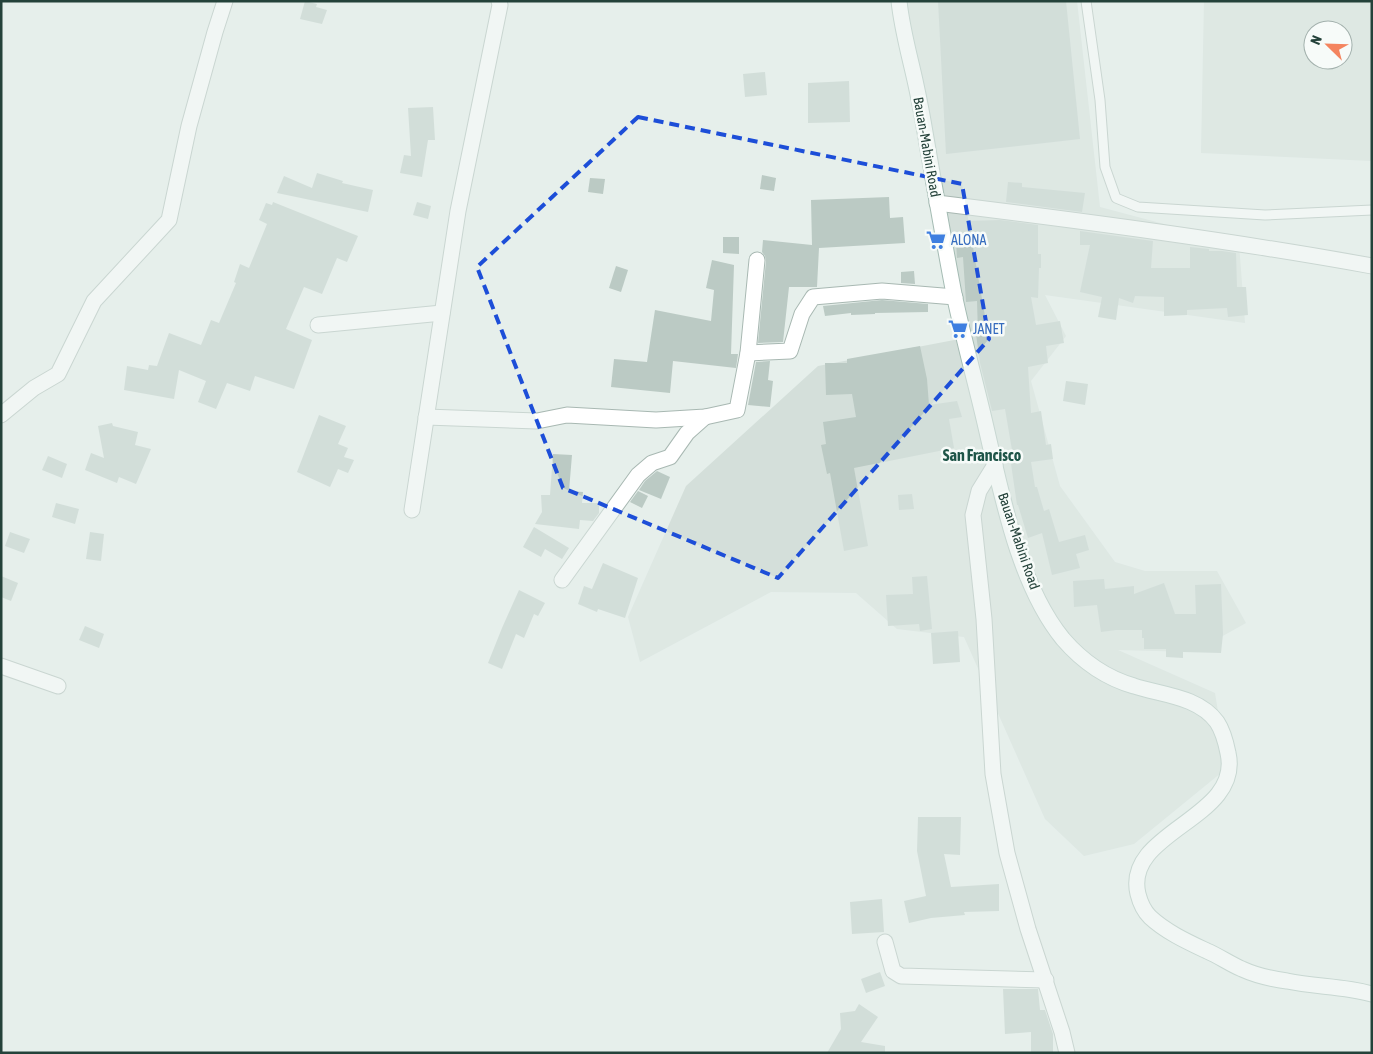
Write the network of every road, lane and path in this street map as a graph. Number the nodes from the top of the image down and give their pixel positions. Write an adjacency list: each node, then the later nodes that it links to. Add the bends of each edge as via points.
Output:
1 (225, 1): 13 (street, via 189,126 169,220 94,301 58,374 34,388)
2 (499, 1): 10 (street, via 458,211)
3 (899, 1): 5 (street, Bauan-Mabini Road)
4 (1086, 1): 6 (lane, via 1100,100 1105,167 1116,198 1138,207 1265,215)
5 (937, 203): 8 (street, via 1138,228); 9 (street, Bauan-Mabini Road)
6 (1372, 210)
7 (757, 260): 12 (street)
8 (1372, 266)
9 (955, 297): 12 (street, via 882,291 813,297 802,314 790,351); 16 (street, Bauan-Mabini Road)
10 (442, 314): 11 (street); 14 (street)
11 (318, 325)
12 (748, 353): 15 (street, via 738,410)
13 (1, 415)
14 (426, 417): 15 (street, via 537,421 567,415 656,420); 17 (street)
15 (705, 417): 18 (street, via 687,433 670,457 652,463 638,475)
16 (995, 465): 22 (street, via 979,490 972,515 984,619 993,774 1007,853); 23 (street, Bauan-Mabini Road, via 1024,567 1047,617 1065,641 1101,672 1131,686 1189,701 1208,712 1219,724 1230,760 1221,789 1196,817 1149,851 1140,865 1136,881 1138,893 1150,916 1187,942 1243,970 1287,982)
17 (412, 510)
18 (562, 580)
19 (1, 666): 20 (street)
20 (58, 686)
21 (885, 942): 22 (street, via 893,971 901,976)
22 (1046, 980): 24 (street)
23 (1372, 994)
24 (1067, 1053)

